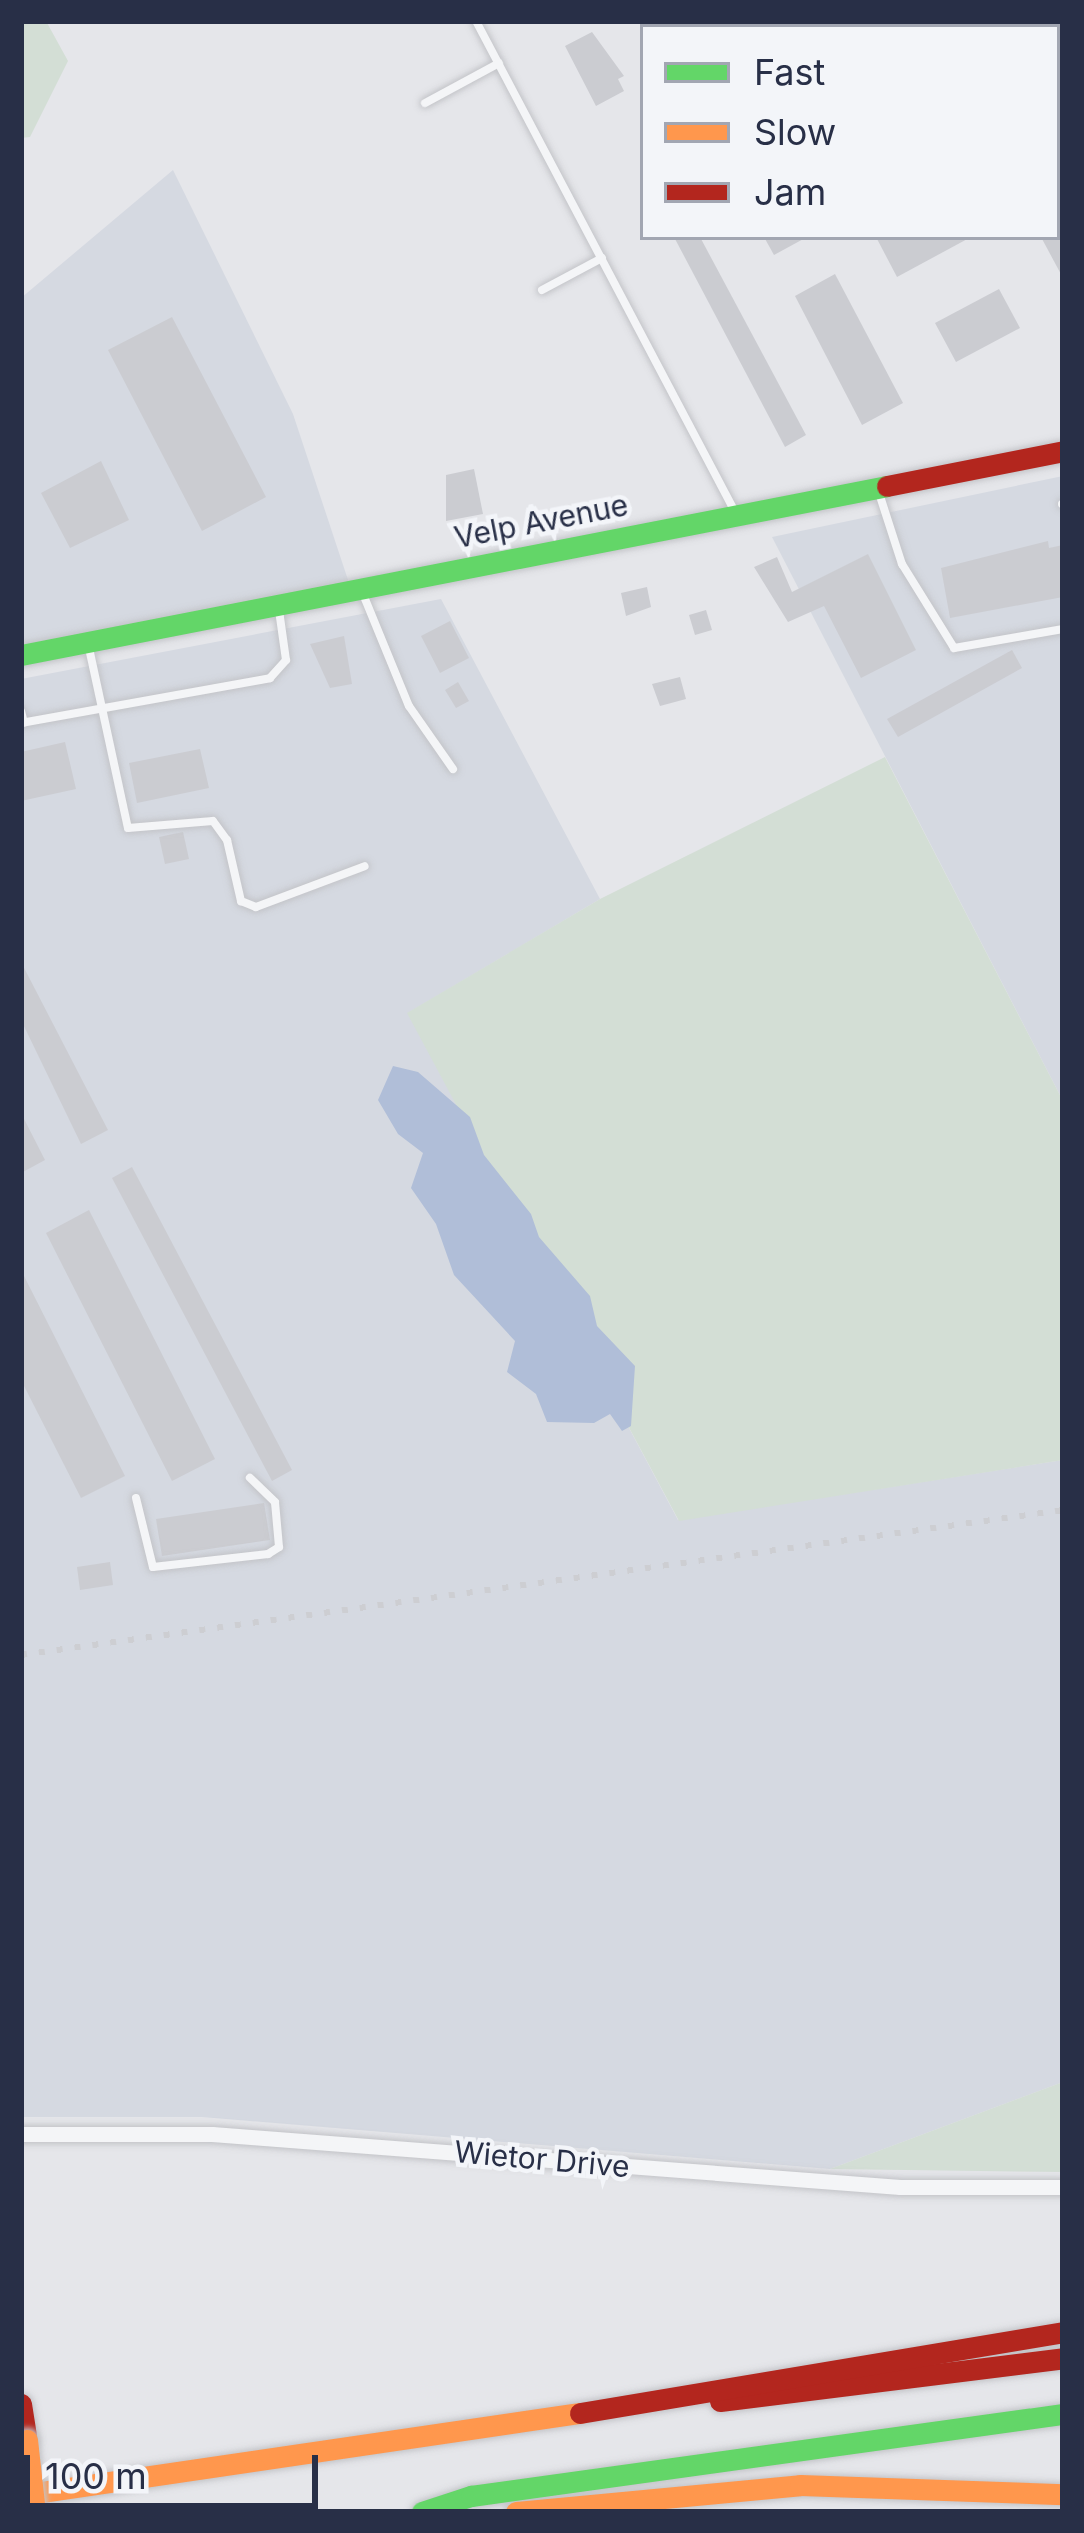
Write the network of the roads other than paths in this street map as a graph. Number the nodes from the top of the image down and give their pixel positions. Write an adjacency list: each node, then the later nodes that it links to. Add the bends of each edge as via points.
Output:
1 (476, 21): 2 (lane)
2 (499, 62): 3 (lane); 4 (lane)
3 (424, 103)
4 (602, 258): 5 (lane); 8 (lane)
5 (542, 290)
6 (1063, 451): 7 (main road, Velp Avenue)
7 (877, 486): 8 (main road, Velp Avenue); 11 (lane, via 902,564 954,648)
8 (736, 513): 9 (main road, Velp Avenue)
9 (361, 587): 10 (main road, Velp Avenue); 17 (lane, via 409,706)
10 (278, 603): 12 (main road, Velp Avenue); 14 (lane, via 286,660 278,673)
11 (1063, 628)
12 (88, 640): 13 (main road, Velp Avenue); 14 (lane)
13 (24, 652)
14 (100, 709): 16 (lane); 18 (lane, via 123,824 213,821 247,905)
15 (21, 711): 16 (lane)
16 (23, 723)
17 (453, 769)
18 (365, 866)
19 (250, 1478): 20 (lane, via 275,1502 279,1547 268,1554 153,1567)
20 (136, 1498)
21 (21, 2134): 22 (street, Wietor Drive, via 190,2132 900,2187)
22 (1063, 2187)
23 (1063, 2332): 26 (main road, via 764,2377)
24 (1063, 2358): 26 (main road, via 763,2398)
25 (21, 2404): 30 (main road, bridge)
26 (638, 2405): 29 (main road)
27 (1063, 2414): 31 (main road, via 471,2496)
28 (1063, 2494): 32 (main road, via 800,2486)
29 (21, 2495)
30 (35, 2512)
31 (422, 2512)
32 (516, 2512)

